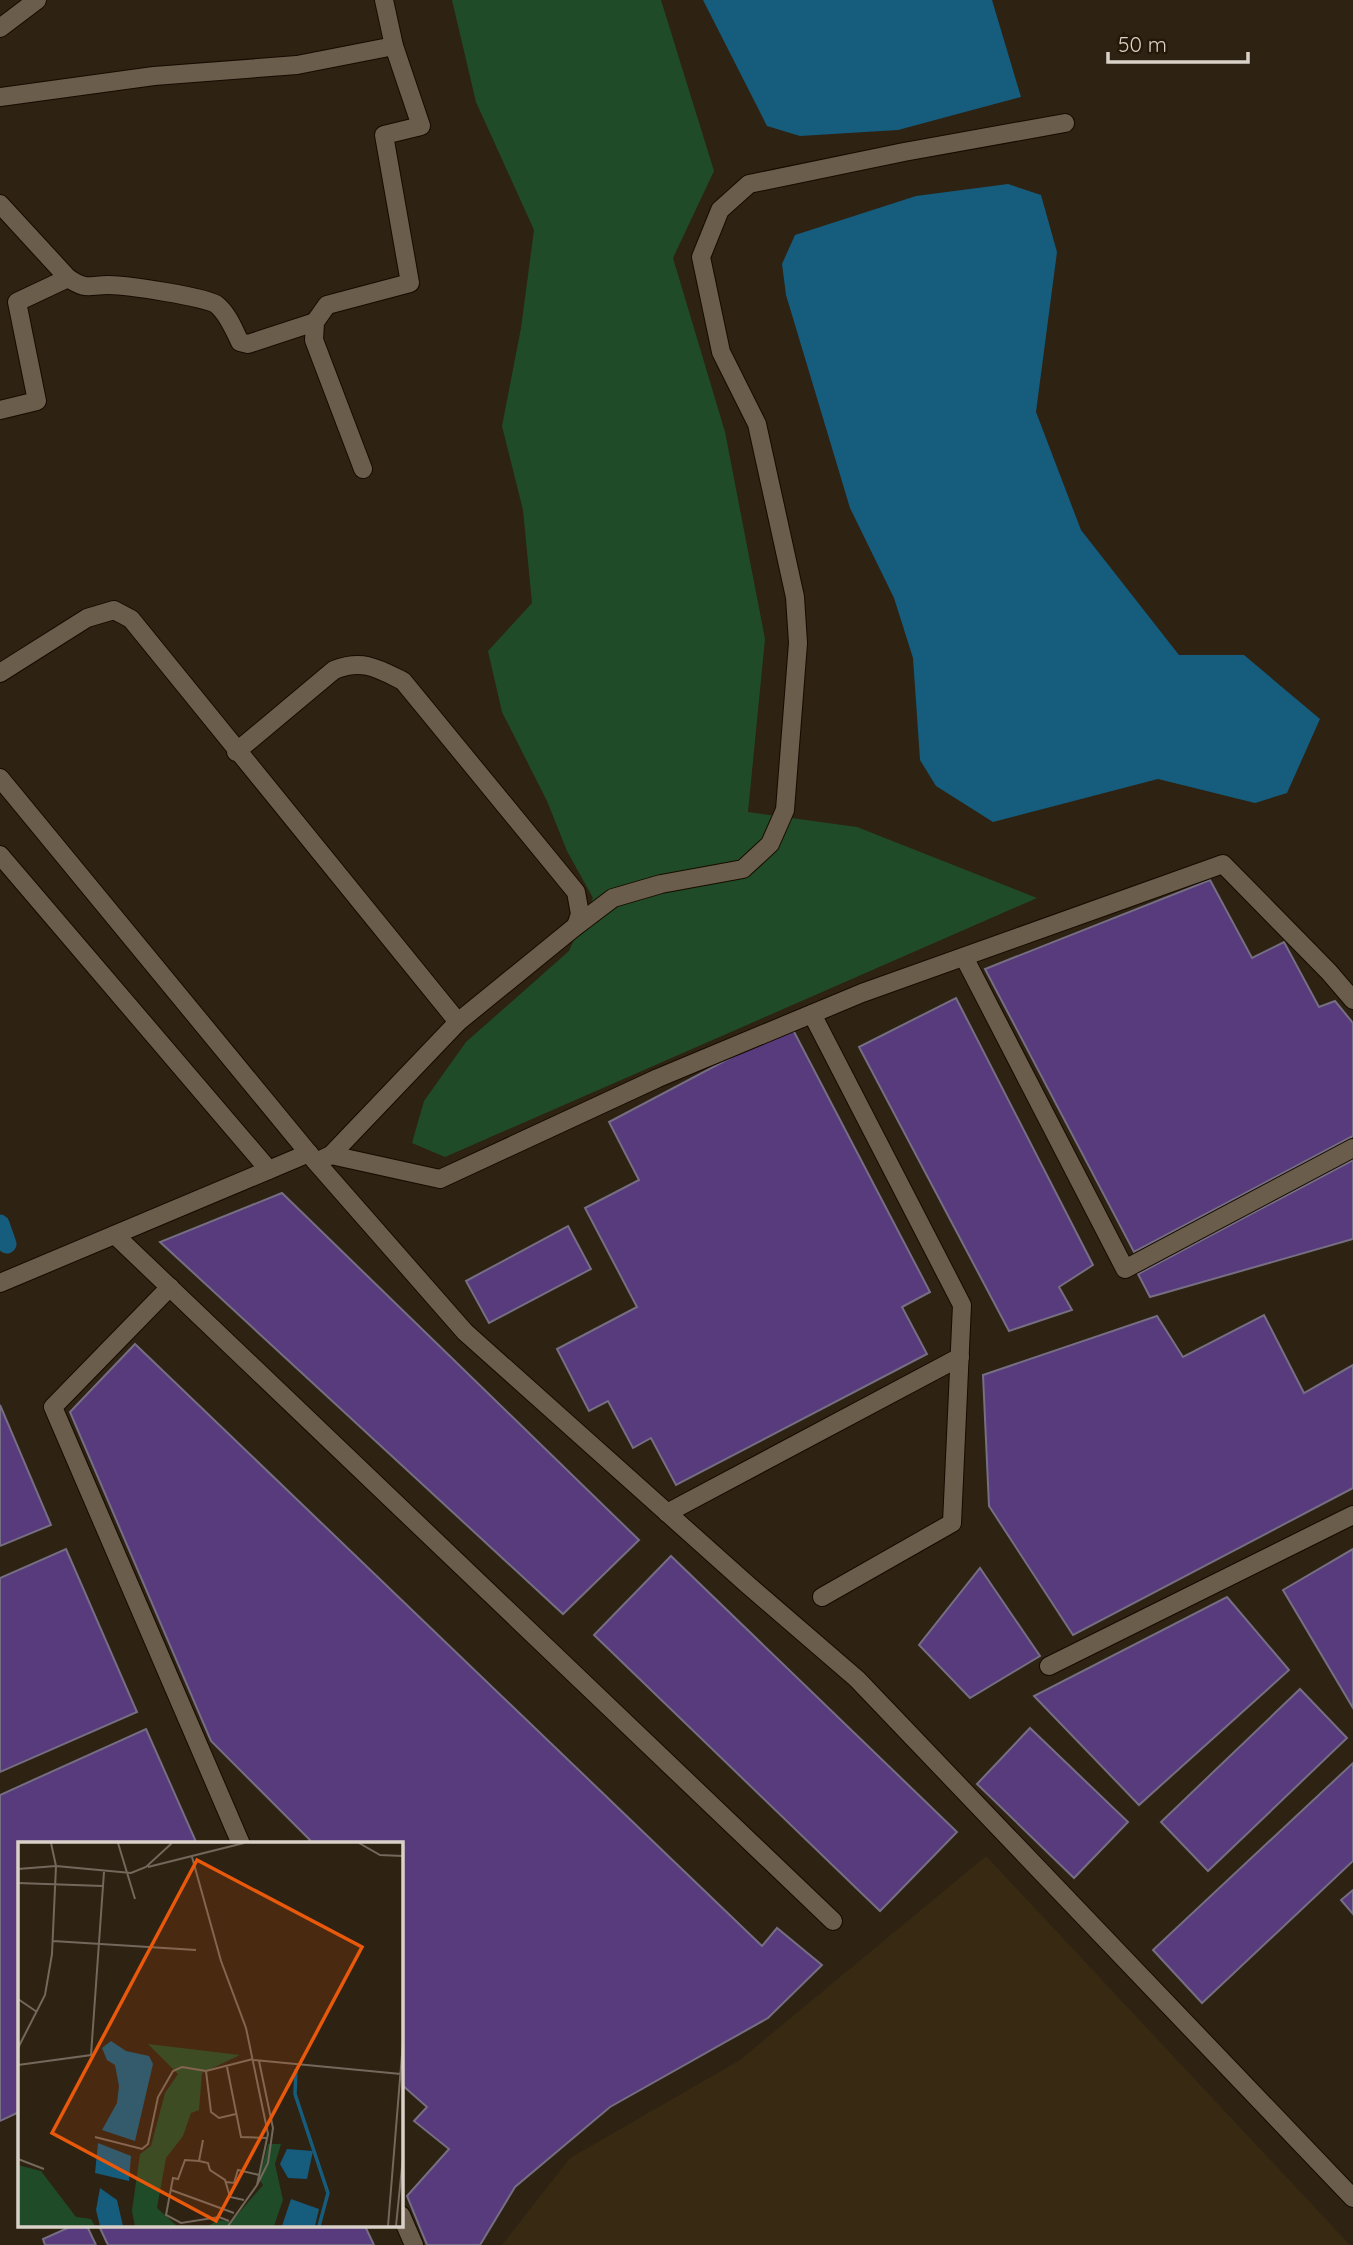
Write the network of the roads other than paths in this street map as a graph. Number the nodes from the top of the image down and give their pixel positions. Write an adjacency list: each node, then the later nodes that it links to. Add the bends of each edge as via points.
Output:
1 (37, 0): 3 (street)
2 (384, 0): 4 (street)
3 (0, 28)
4 (394, 46): 5 (street, via 297,65 154,76); 9 (street, via 421,127 384,135 410,283 327,305)
5 (0, 97)
6 (1065, 123): 16 (street, via 749,184 720,210 701,257 721,352 757,424 795,597 798,643 785,810 770,844 743,869 614,898)
7 (0, 204): 8 (street)
8 (68, 278): 9 (street, via 82,287 112,285 216,303 240,342 248,344); 10 (street, via 16,302 37,401)
9 (315, 322): 11 (street, via 314,340)
10 (0, 410)
11 (363, 469)
12 (0, 673): 13 (street, via 87,618 114,610 131,620)
13 (236, 752): 16 (street, via 334,670 351,664 374,667 403,681 576,892); 20 (street)
14 (0, 778): 22 (street)
15 (0, 855): 23 (street)
16 (576, 926): 20 (street)
17 (964, 957): 18 (street, via 1223,864); 19 (street); 21 (street, via 1125,1269)
18 (1353, 1000)
19 (812, 1014): 22 (street, via 658,1078 440,1179); 27 (street, via 962,1305)
20 (458, 1022): 22 (street)
21 (1353, 1148)
22 (319, 1157): 23 (street); 28 (street, via 465,1332)
23 (269, 1170): 24 (street)
24 (115, 1235): 25 (street); 26 (street)
25 (0, 1283)
26 (170, 1287): 32 (street, via 53,1408); 33 (street)
27 (960, 1357): 28 (street); 30 (street, via 952,1523)
28 (667, 1513): 34 (street, via 857,1679)
29 (1353, 1515): 31 (street)
30 (822, 1597)
31 (1049, 1666)
32 (240, 1842)
33 (833, 1921)
34 (1353, 2198)
35 (402, 2217): 36 (street)
36 (414, 2245)

